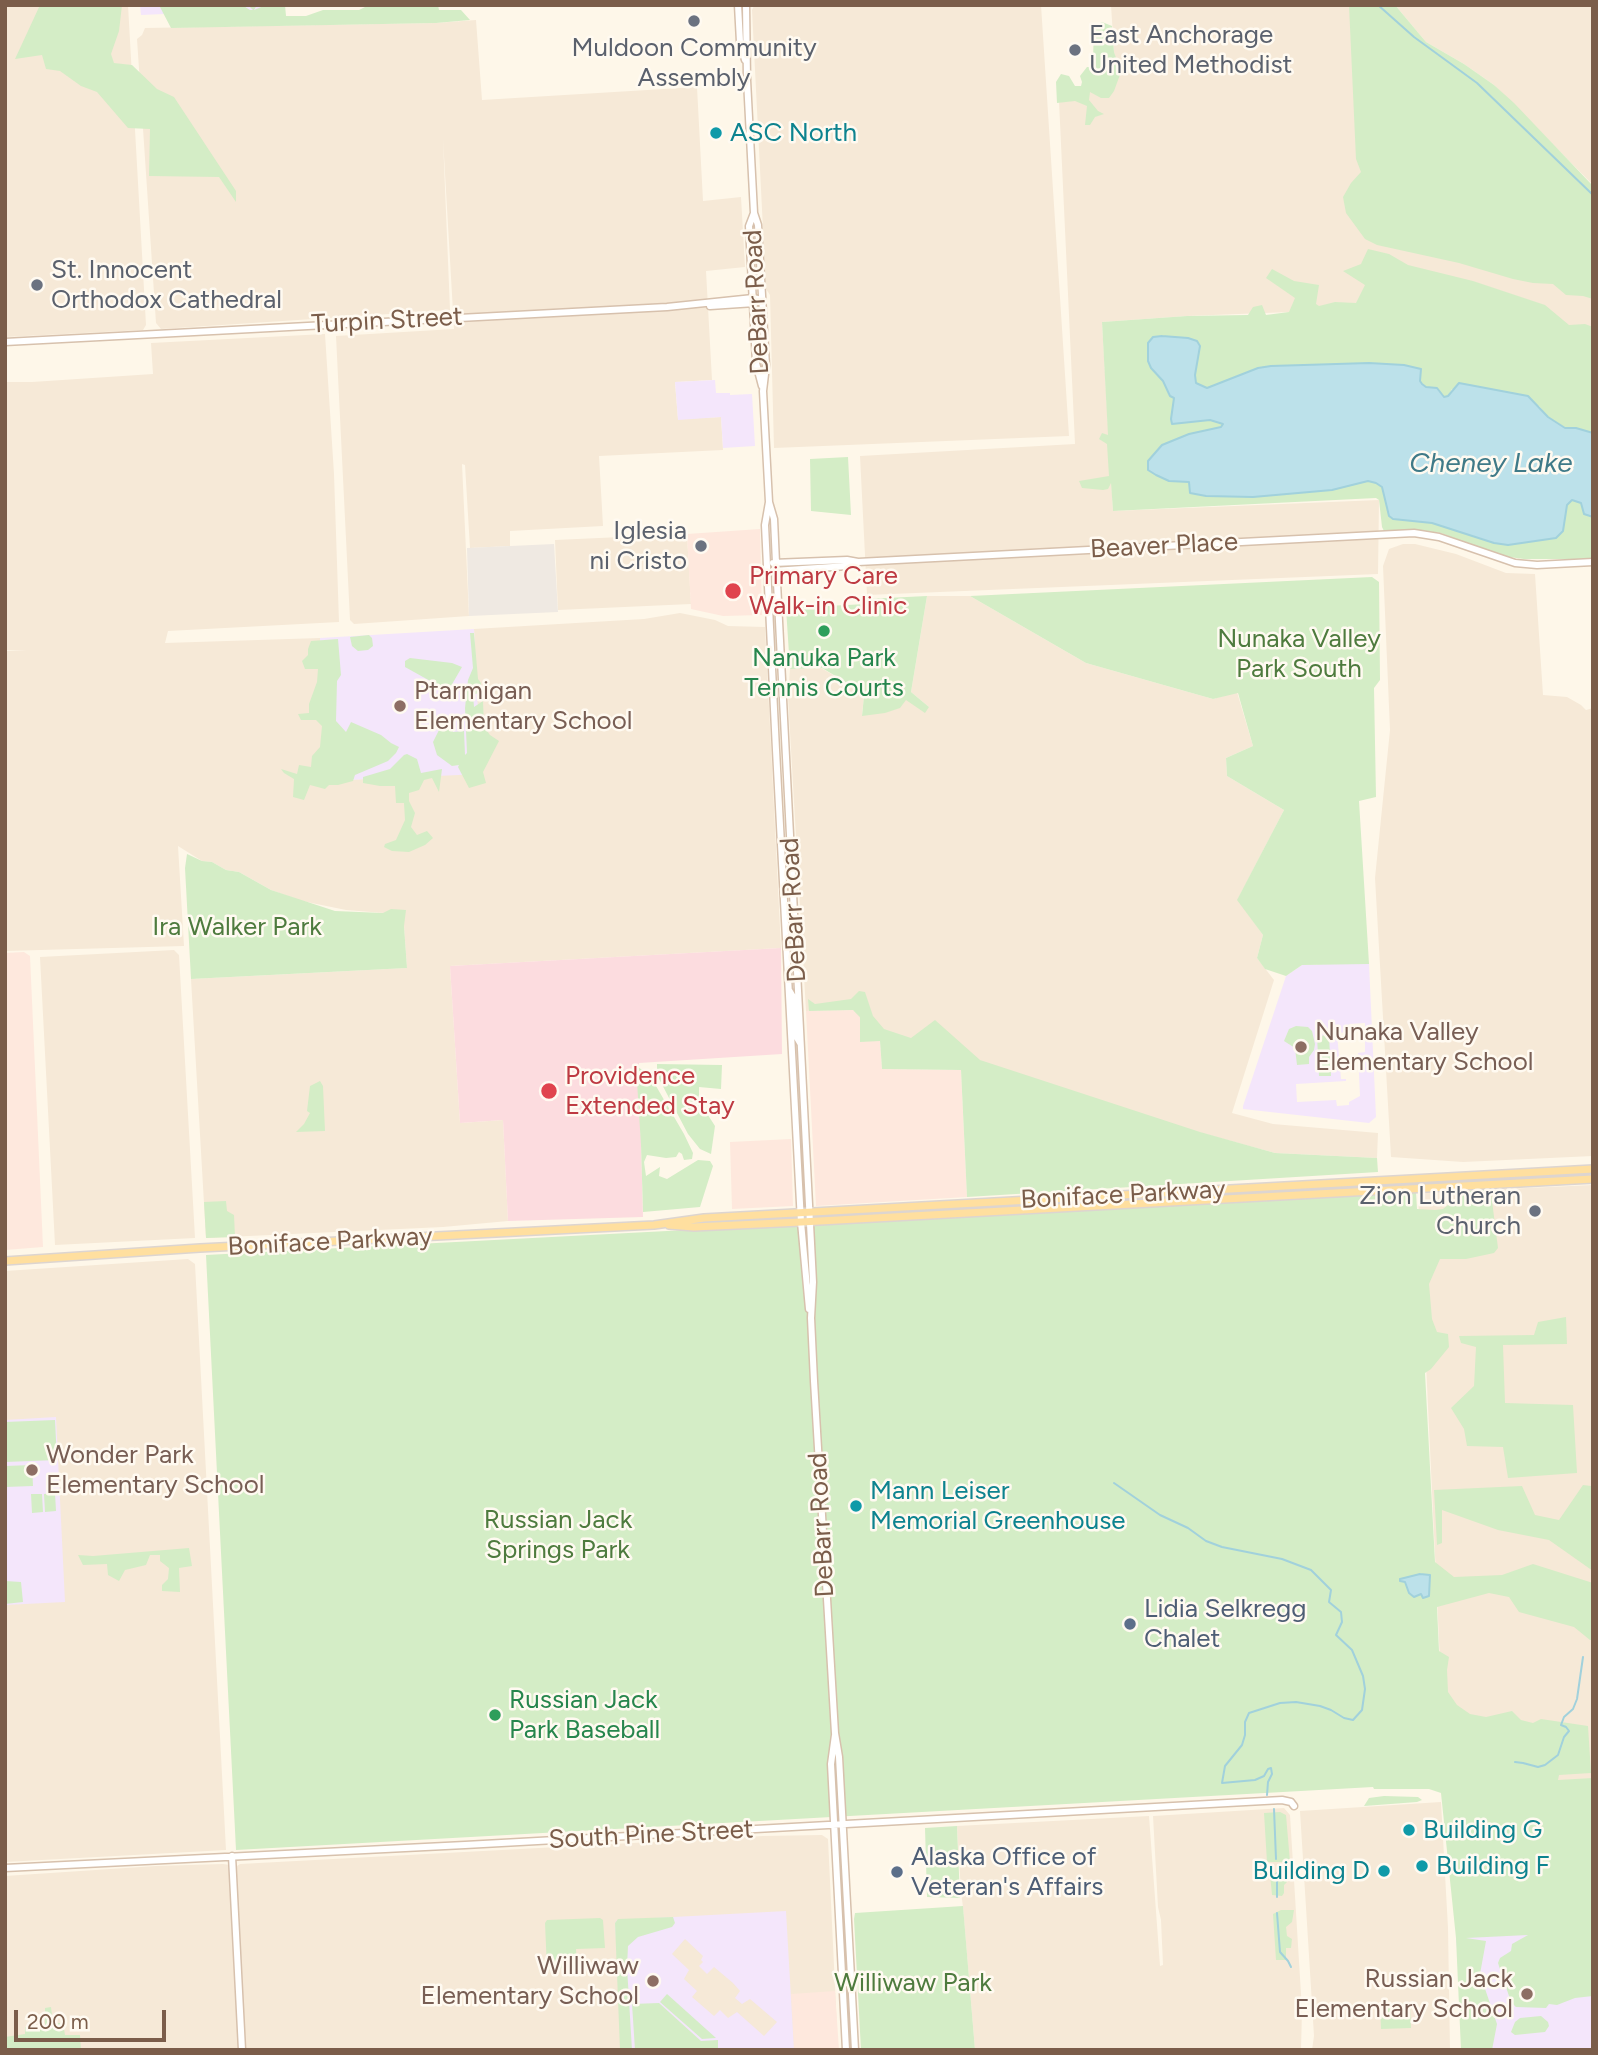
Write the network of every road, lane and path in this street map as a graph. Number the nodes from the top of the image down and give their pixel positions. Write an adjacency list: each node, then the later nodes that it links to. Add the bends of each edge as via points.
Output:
1 (738, 5): 3 (main road, DeBarr Road)
2 (746, 5): 3 (main road, DeBarr Road)
3 (747, 68): 4 (main road, DeBarr Road)
4 (754, 213): 5 (main road, DeBarr Road); 6 (main road, DeBarr Road, via 749,226)
5 (762, 300): 6 (main road, Turpin Street); 8 (main road, DeBarr Road)
6 (753, 301): 7 (main road, Turpin Street); 8 (main road, DeBarr Road, via 756,363)
7 (5, 342)
8 (763, 391): 9 (main road, DeBarr Road)
9 (769, 502): 11 (main road, DeBarr Road, via 765,525); 12 (main road, DeBarr Road)
10 (1593, 562): 12 (main road, Beaver Place, via 1526,565 1439,537 1401,534)
11 (768, 567): 12 (main road, Beaver Place); 13 (main road, DeBarr Road)
12 (776, 567): 14 (main road, DeBarr Road)
13 (789, 988): 14 (main road); 17 (main road, DeBarr Road)
14 (801, 1045): 18 (main road, DeBarr Road)
15 (1593, 1169): 18 (main road, Boniface Parkway)
16 (1593, 1180): 20 (main road, Boniface Parkway)
17 (800, 1212): 18 (main road, Boniface Parkway); 19 (main road, DeBarr Road); 21 (main road, Boniface Parkway)
18 (809, 1212): 20 (main road, DeBarr Road)
19 (801, 1222): 20 (main road, Boniface Parkway); 21 (main road, Boniface Parkway, via 694,1227); 23 (main road, DeBarr Road)
20 (810, 1222): 23 (main road, DeBarr Road)
21 (654, 1224): 22 (main road, Boniface Parkway)
22 (5, 1261)
23 (811, 1318): 24 (main road, DeBarr Road)
24 (835, 1733): 26 (main road, DeBarr Road, via 831,1764); 27 (main road, DeBarr Road)
25 (1294, 1806): 27 (main road, South Pine Street, via 1282,1800)
26 (834, 1825): 27 (main road, South Pine Street); 28 (main road, South Pine Street); 31 (main road, DeBarr Road)
27 (843, 1825): 32 (main road, DeBarr Road)
28 (232, 1857): 29 (main road, South Pine Street); 30 (main road)
29 (5, 1868)
30 (242, 2050)
31 (846, 2050)
32 (855, 2050)

